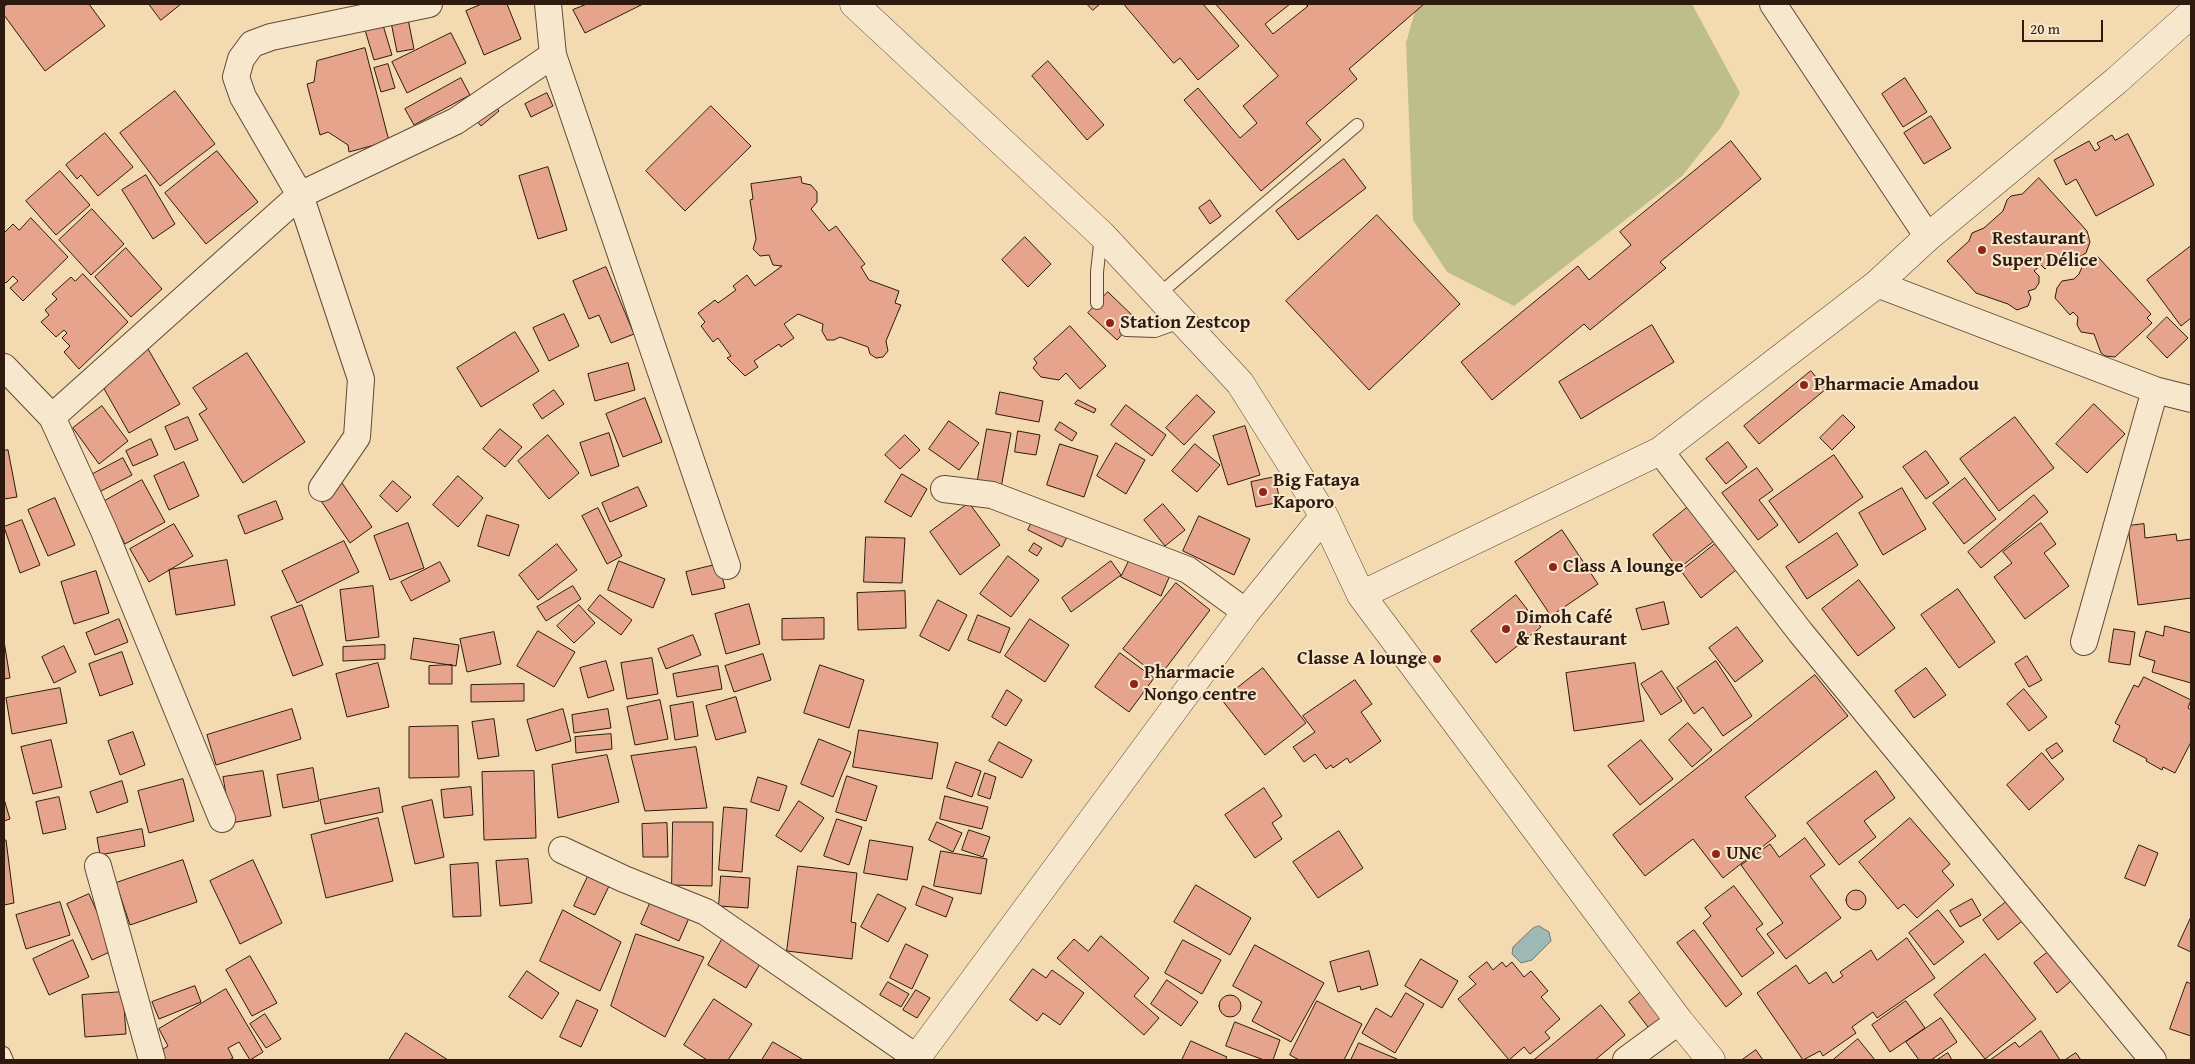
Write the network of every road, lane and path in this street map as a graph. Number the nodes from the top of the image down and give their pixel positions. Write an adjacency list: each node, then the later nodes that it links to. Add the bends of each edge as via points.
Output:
1 (428, 4): 8 (street, via 270,37 252,44 241,59 236,77 244,97)
2 (548, 4): 6 (street)
3 (854, 4): 9 (street)
4 (1773, 4): 10 (street)
5 (2191, 14): 10 (street, via 2116,81)
6 (553, 55): 8 (street, via 456,120); 24 (street)
7 (1357, 124): 12 (lane)
8 (300, 195): 19 (street); 21 (street, via 361,379 357,437)
9 (1101, 234): 12 (street); 13 (lane)
10 (1928, 237): 11 (street)
11 (1877, 284): 17 (street); 20 (street)
12 (1158, 294): 14 (street)
13 (1097, 303)
14 (1183, 321): 15 (lane, via 1155,331); 23 (street, via 1240,383)
15 (1126, 330)
16 (4, 367): 19 (street)
17 (2155, 390): 18 (street); 27 (street)
18 (2191, 399)
19 (52, 417): 28 (street, via 104,531)
20 (1660, 451): 25 (street); 38 (street, via 1801,634)
21 (322, 488)
22 (944, 489): 26 (street, via 992,495 1188,570)
23 (1324, 516): 25 (street); 26 (street)
24 (727, 566)
25 (1361, 595): 31 (street)
26 (1246, 612): 33 (street)
27 (2084, 642)
28 (222, 819)
29 (562, 850): 33 (street, via 706,912)
30 (98, 866): 35 (street)
31 (1679, 1021): 36 (street); 37 (street)
32 (4, 1053): 34 (lane)
33 (916, 1059)
34 (7, 1060)
35 (152, 1060)
36 (1626, 1060)
37 (1711, 1060)
38 (2152, 1060)

